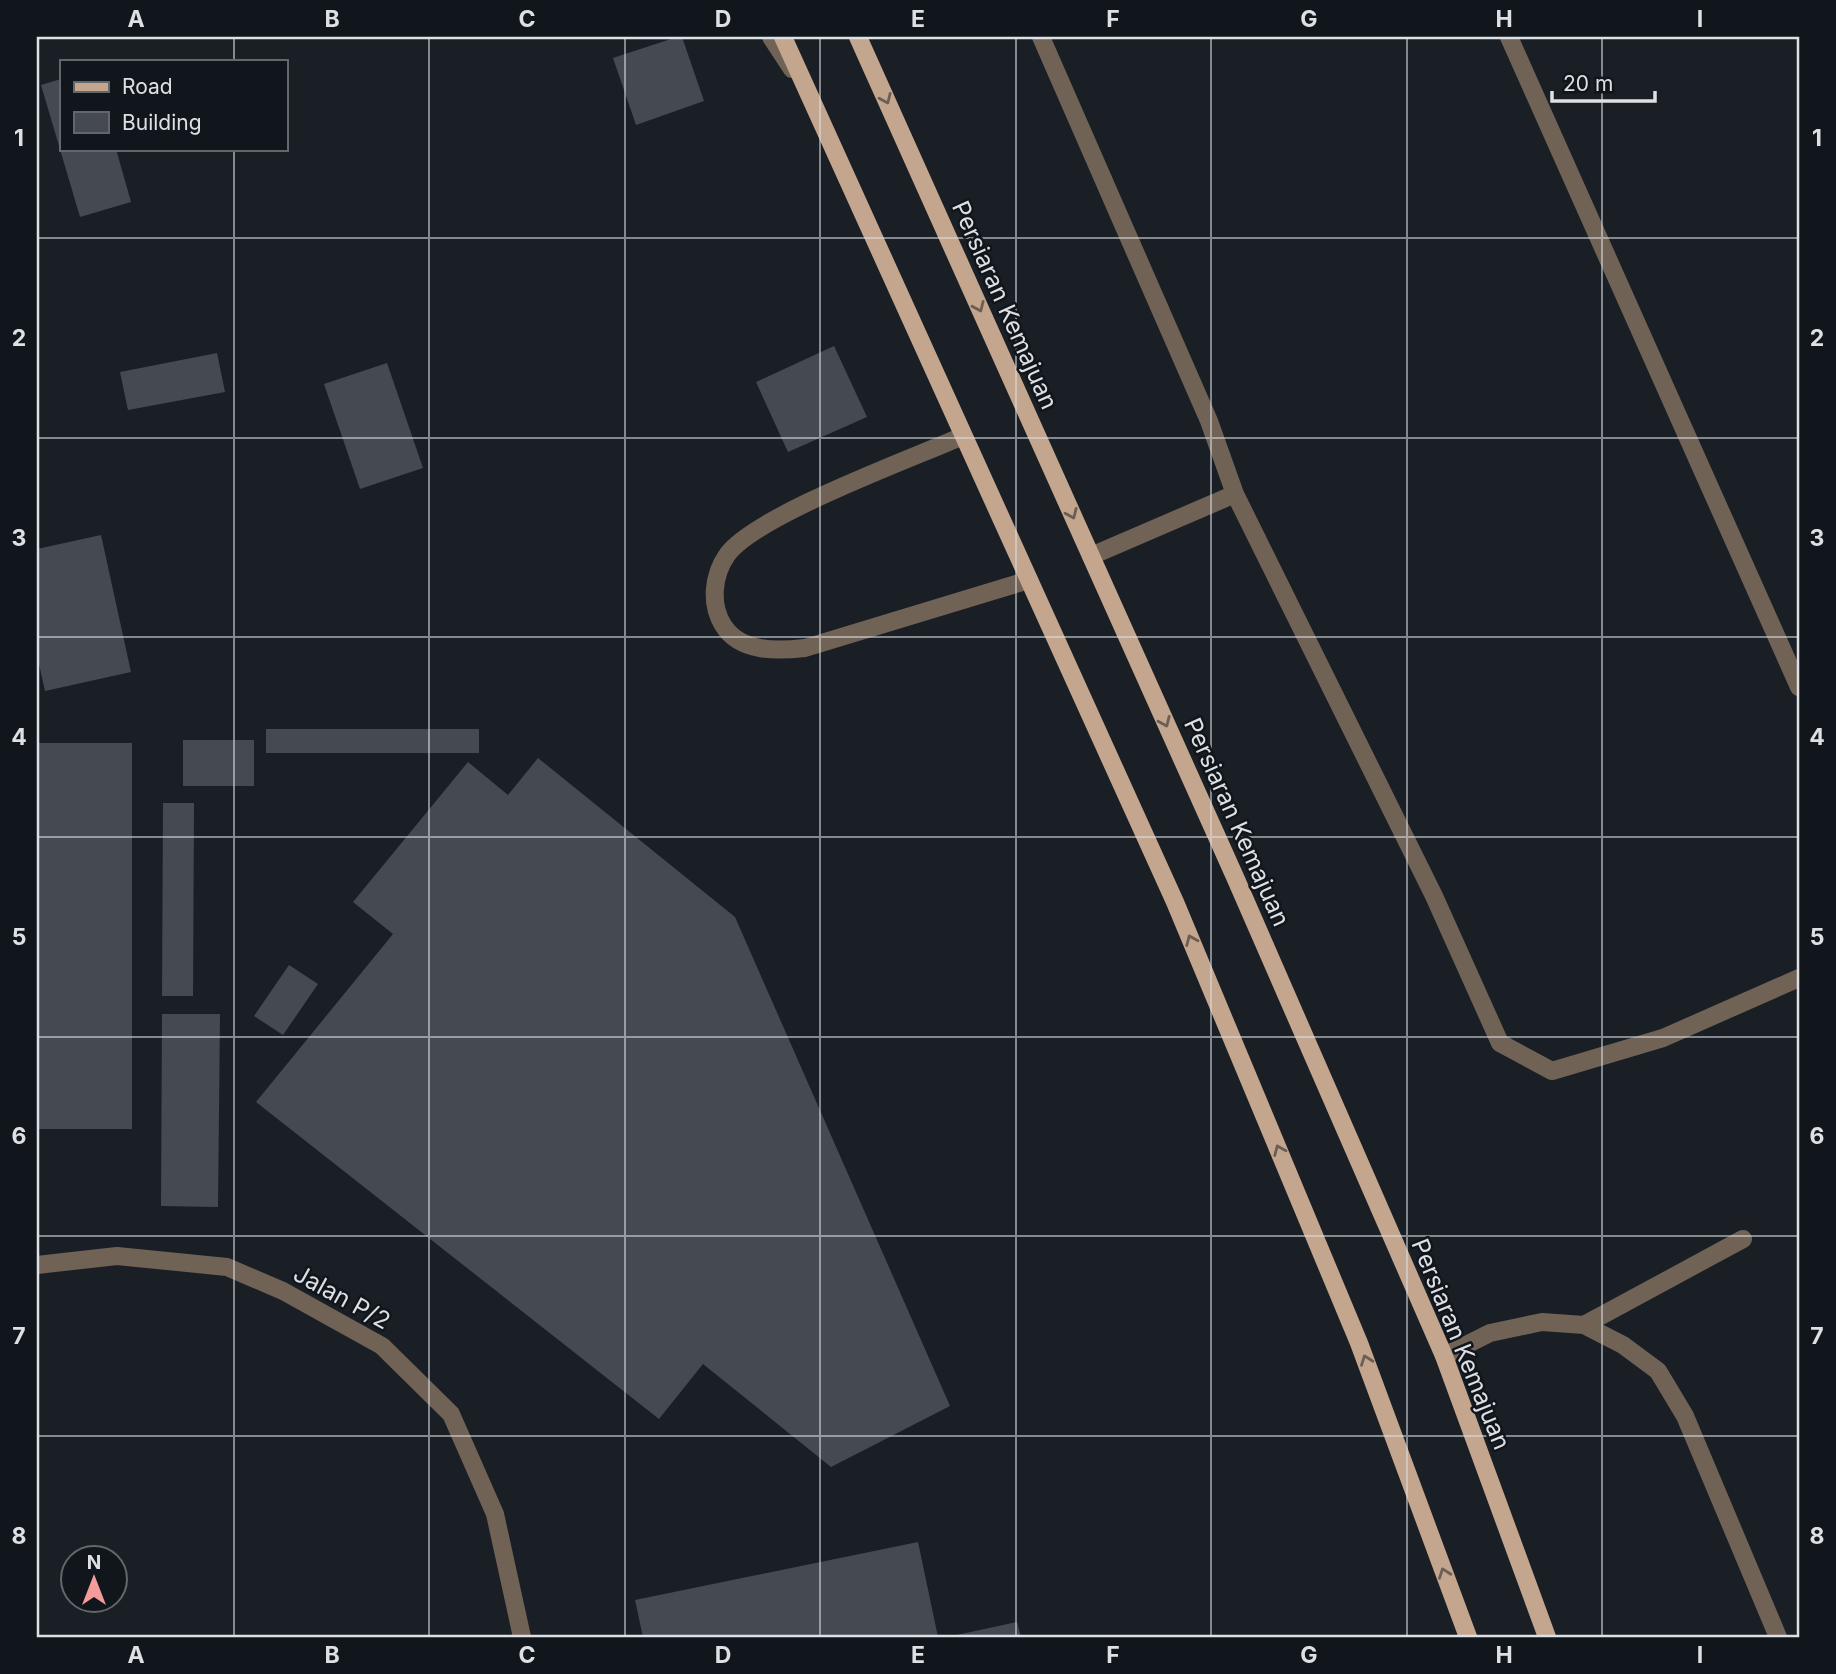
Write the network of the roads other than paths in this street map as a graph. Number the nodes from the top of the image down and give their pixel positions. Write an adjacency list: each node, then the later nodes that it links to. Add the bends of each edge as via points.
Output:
1 (771, 37): 6 (street)
2 (782, 37): 6 (main road)
3 (858, 37): 9 (main road, Persiaran Kemajuan, one-way to 9)
4 (1041, 37): 8 (street, via 1209,421)
5 (1509, 37): 11 (street)
6 (809, 96): 7 (main road)
7 (964, 436): 10 (main road); 10 (street, via 748,535 727,554 716,577 714,604 723,627 747,644 774,651 805,648)
8 (1235, 494): 9 (street); 12 (street, via 1434,896 1500,1043 1552,1072 1663,1038)
9 (1091, 556): 16 (main road, Persiaran Kemajuan, one-way to 16)
10 (1029, 580): 18 (main road, one-way to 10, via 1359,1343 1175,902)
11 (1799, 687)
12 (1799, 978)
13 (1743, 1239): 15 (street)
14 (37, 1265): 17 (street, Jalan P/2, via 117,1256 227,1267 282,1291 382,1346 451,1414 495,1514)
15 (1584, 1325): 16 (street, via 1542,1322 1490,1333); 20 (street, via 1623,1345 1658,1371 1685,1416)
16 (1444, 1356): 19 (main road, Persiaran Kemajuan)
17 (522, 1637)
18 (1468, 1637)
19 (1547, 1637)
20 (1778, 1637)

